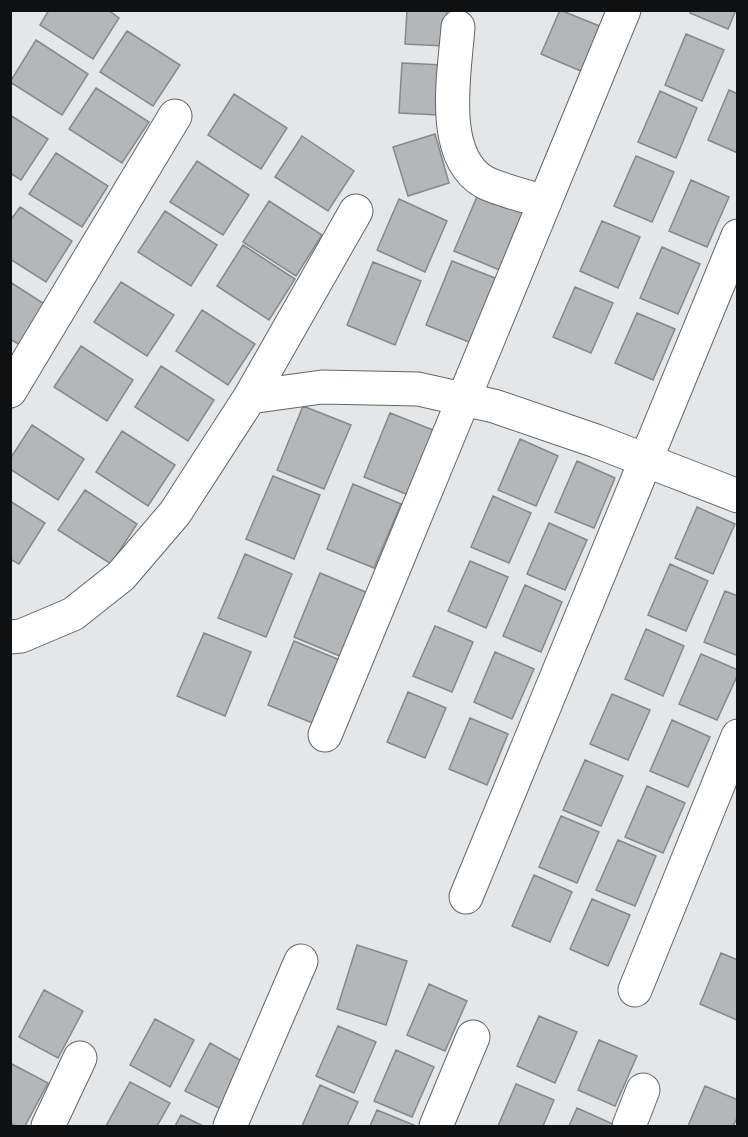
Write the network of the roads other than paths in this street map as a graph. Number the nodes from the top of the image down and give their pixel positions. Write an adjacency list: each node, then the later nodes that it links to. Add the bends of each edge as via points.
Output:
1 (624, 10): 4 (street)
2 (458, 27): 4 (street, via 453,100 455,138 467,167 484,182)
3 (175, 116): 7 (street)
4 (545, 202): 9 (street)
5 (356, 211): 8 (street)
6 (738, 236): 10 (street)
7 (10, 391)
8 (250, 397): 9 (street, via 322,387 418,389); 12 (street, via 175,513 121,576 73,614)
9 (464, 398): 10 (street); 13 (street)
10 (645, 460): 11 (street); 15 (street)
11 (738, 496)
12 (10, 637)
13 (325, 735)
14 (738, 736): 17 (street)
15 (466, 897)
16 (301, 961): 22 (street)
17 (635, 990)
18 (473, 1037): 23 (street)
19 (80, 1058): 21 (street)
20 (643, 1090): 24 (street)
21 (48, 1126)
22 (230, 1126)
23 (436, 1126)
24 (629, 1126)

